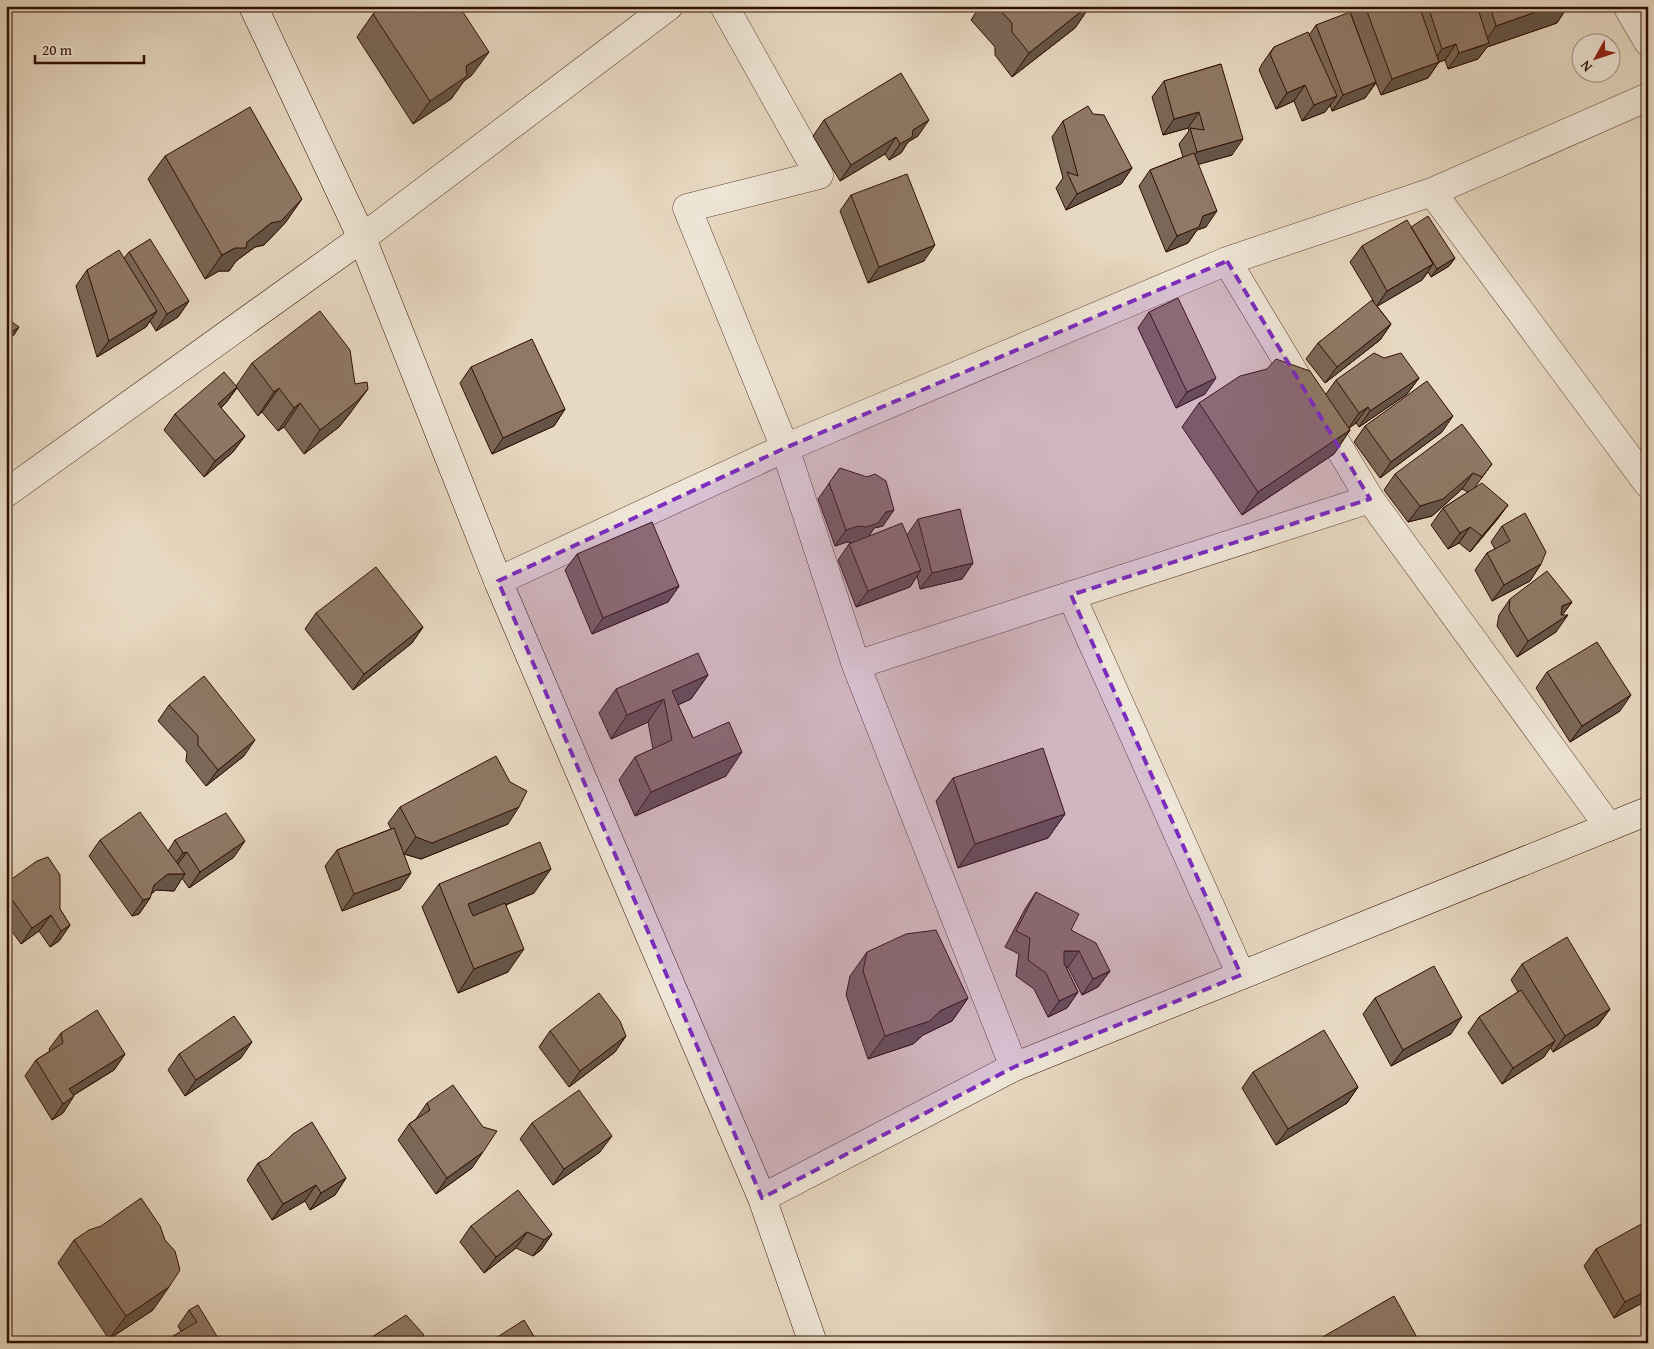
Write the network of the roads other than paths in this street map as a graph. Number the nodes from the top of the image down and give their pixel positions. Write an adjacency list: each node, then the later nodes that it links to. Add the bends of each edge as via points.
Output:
1 (253, 6): 8 (street)
2 (669, 6): 8 (street)
3 (724, 6): 10 (street, via 820,174 687,208)
4 (1627, 6): 5 (street)
5 (1648, 42)
6 (1648, 97): 7 (street)
7 (1432, 192): 9 (street); 11 (street)
8 (362, 238): 12 (street); 14 (street)
9 (1227, 261): 10 (street); 13 (street)
10 (785, 448): 14 (street); 16 (street)
11 (1648, 484)
12 (6, 493)
13 (1370, 499): 15 (street); 18 (street)
14 (498, 581): 21 (street)
15 (1071, 595): 16 (street); 19 (street)
16 (856, 665): 20 (street)
17 (1648, 811): 18 (street)
18 (1609, 827): 19 (street)
19 (1241, 975): 20 (street)
20 (1014, 1067): 21 (street)
21 (762, 1198): 22 (street)
22 (813, 1343)

